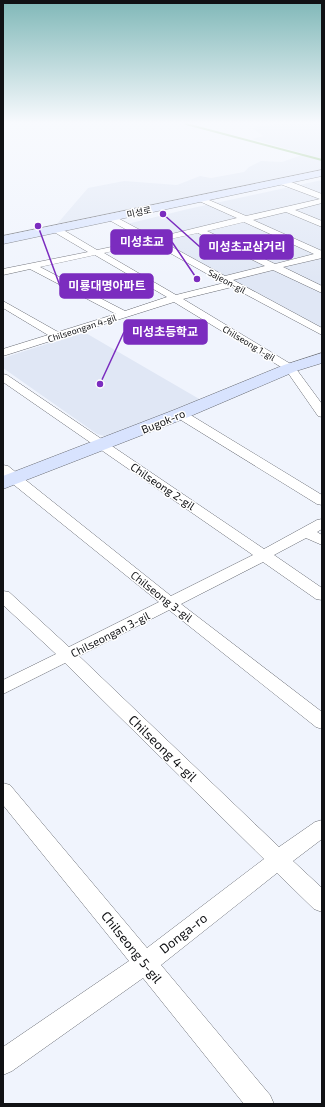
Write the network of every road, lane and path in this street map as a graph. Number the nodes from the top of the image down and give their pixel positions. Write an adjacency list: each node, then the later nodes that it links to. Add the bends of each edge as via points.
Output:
1 (310, 176): 2 (street, 미성로)
2 (283, 182): 3 (street); 4 (street, 미성로)
3 (322, 197)
4 (202, 199): 7 (street, 미성로); 8 (street)
5 (322, 201): 6 (street)
6 (286, 209): 8 (street); 9 (street)
7 (112, 218): 10 (street, 미성로); 13 (street, Sajeon-gil)
8 (243, 219): 11 (street); 15 (street)
9 (322, 224)
10 (57, 230): 12 (street, 미성로); 14 (street, Chilseong 1-gil)
11 (199, 230): 13 (street); 17 (street)
12 (3, 240)
13 (151, 241): 14 (street); 19 (street, Sajeon-gil)
14 (96, 253): 16 (street); 21 (street, Chilseong 1-gil)
15 (321, 254): 17 (street, Chilseongan 4-gil)
16 (31, 266): 18 (street); 23 (street)
17 (275, 266): 19 (street, Chilseongan 4-gil); 20 (street)
18 (3, 272)
19 (227, 281): 21 (street, Chilseongan 4-gil); 24 (street, Sajeon-gil)
20 (322, 290)
21 (175, 298): 23 (street, Chilseongan 4-gil); 28 (street, Chilseong 1-gil)
22 (3, 304): 25 (street)
23 (124, 314): 25 (street, Chilseongan 4-gil)
24 (322, 332)
25 (57, 336): 26 (street, Chilseongan 4-gil)
26 (3, 353)
27 (322, 358): 28 (street, Bugok-ro)
28 (290, 368): 30 (street, Chilseong 1-gil); 31 (street, Bugok-ro)
29 (3, 377): 32 (street, Chilseong 2-gil)
30 (322, 412)
31 (180, 414): 32 (street, Bugok-ro); 34 (street)
32 (103, 445): 33 (street, Bugok-ro); 38 (street, Chilseong 2-gil)
33 (7, 477): 41 (street, Chilseong 3-gil)
34 (322, 500)
35 (322, 523): 36 (street, Chilseongan 3-gil)
36 (307, 532): 37 (street); 38 (street, Chilseongan 3-gil)
37 (322, 541)
38 (264, 555): 39 (street, Chilseong 2-gil); 41 (street, Chilseongan 3-gil)
39 (322, 595)
40 (3, 596): 42 (street, Chilseong 4-gil)
41 (170, 603): 42 (street, Chilseongan 3-gil); 44 (street, Chilseong 3-gil)
42 (67, 655): 43 (street, Chilseongan 3-gil); 47 (street, Chilseong 4-gil)
43 (3, 688)
44 (322, 722)
45 (3, 791): 49 (street, Chilseong 5-gil)
46 (322, 828): 47 (street, Donga-ro)
47 (278, 860): 48 (street, Chilseong 4-gil); 49 (street, Donga-ro)
48 (322, 902)
49 (145, 963): 50 (street, Donga-ro); 51 (street, Chilseong 5-gil)
50 (3, 1062)
51 (261, 1104)

